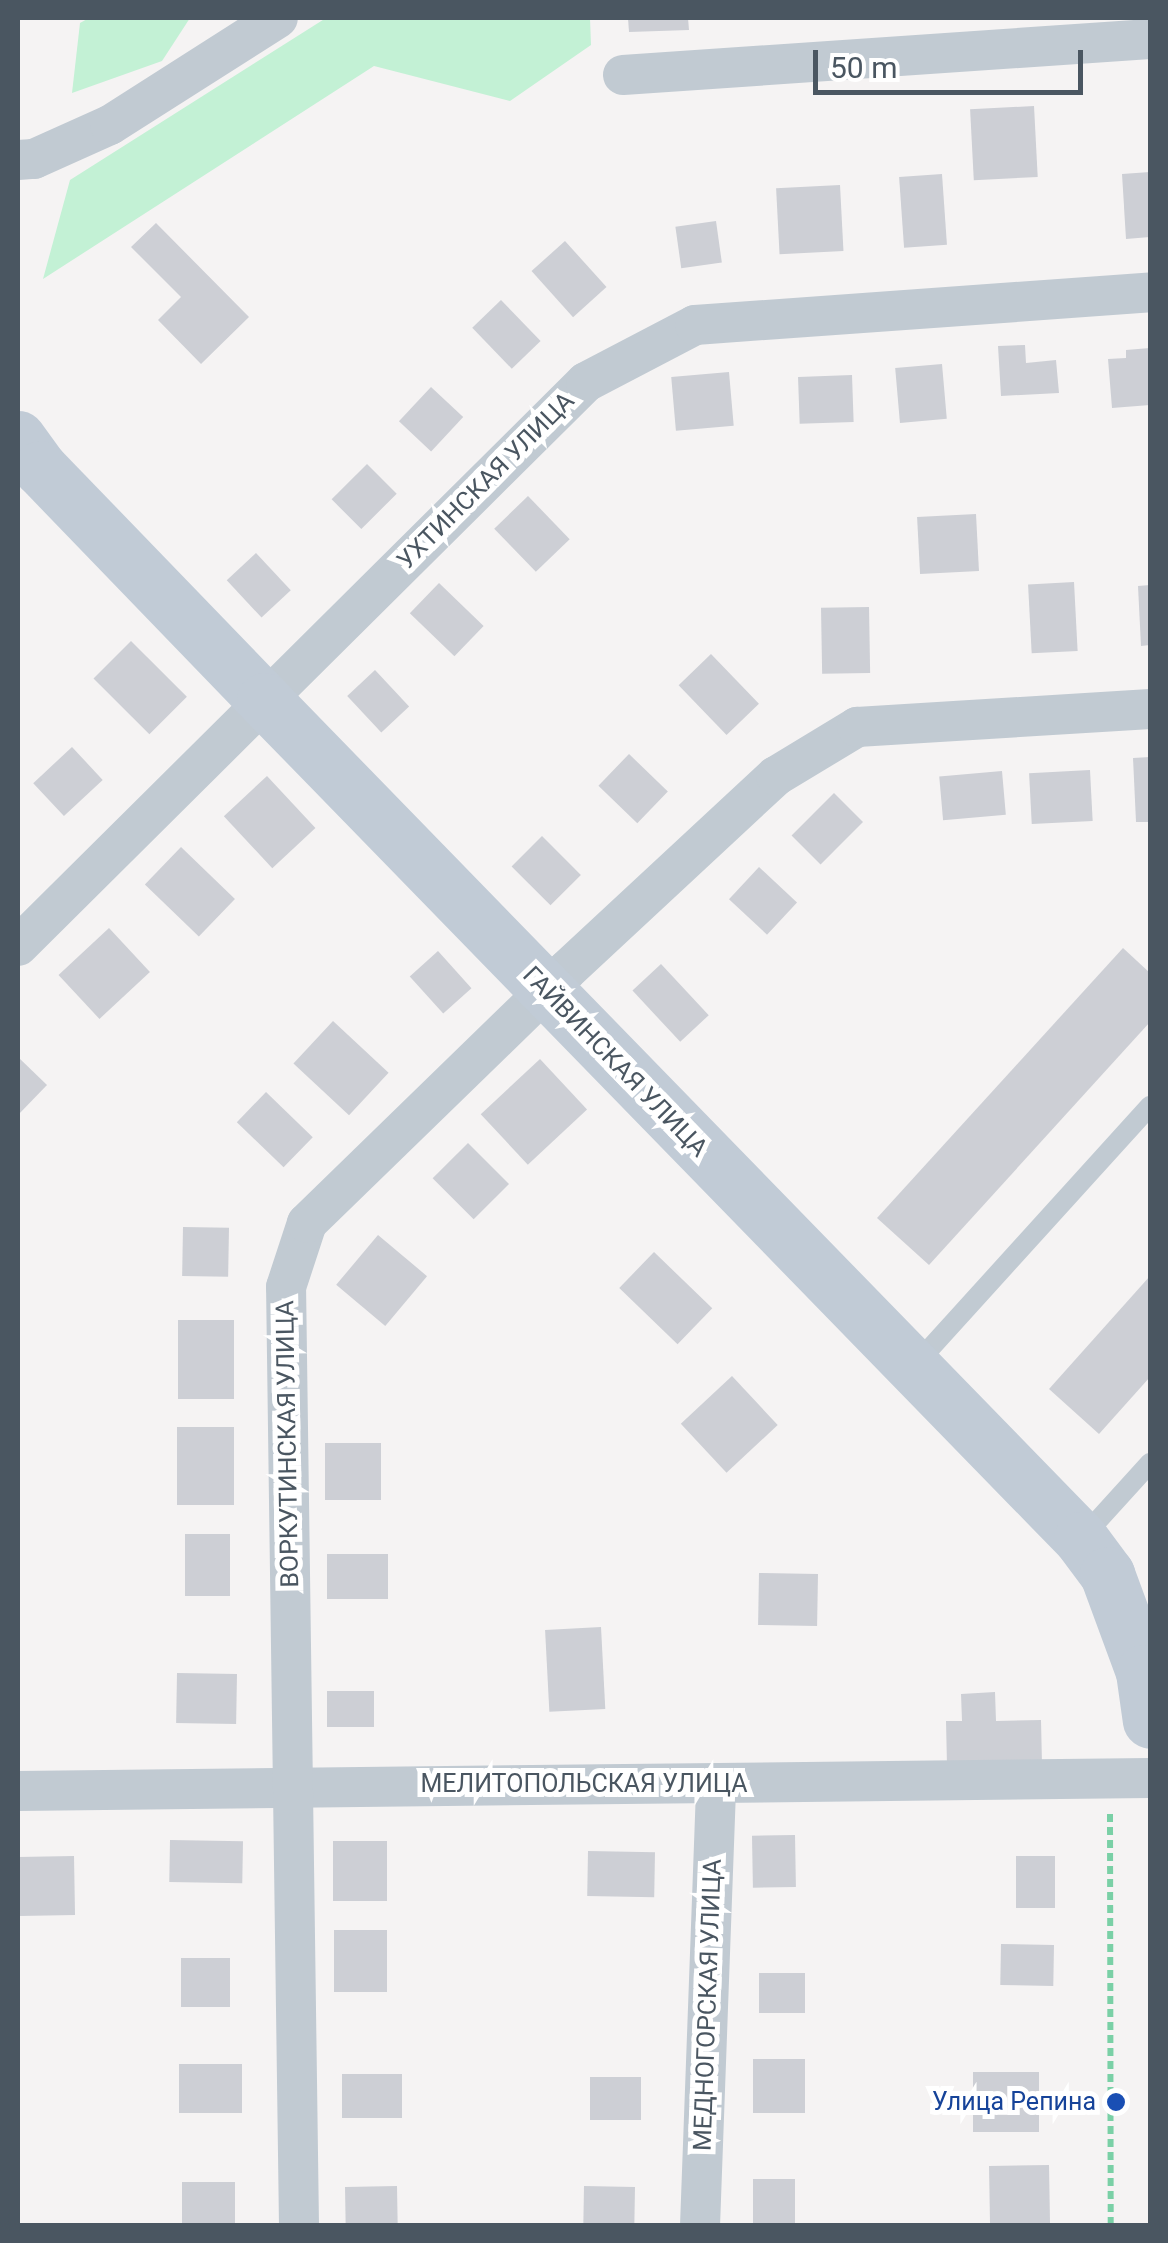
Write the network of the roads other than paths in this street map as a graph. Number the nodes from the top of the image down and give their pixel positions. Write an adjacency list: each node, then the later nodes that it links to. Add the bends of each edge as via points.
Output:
1 (278, 18): 4 (street, via 110,125)
2 (1150, 38): 3 (street)
3 (623, 75)
4 (18, 160)
5 (1150, 292): 7 (street, УХТИНСКАЯ УЛИЦА, via 695,325 586,382)
6 (18, 438): 7 (main road, ГАЙВИНСКАЯ УЛИЦА)
7 (264, 700): 9 (street, УХТИНСКАЯ УЛИЦА); 10 (main road, ГАЙВИНСКАЯ УЛИЦА)
8 (1150, 709): 10 (street, ВОРКУТИНСКАЯ УЛИЦА, via 856,727 776,776)
9 (18, 946)
10 (546, 992): 12 (main road, ГАЙВИНСКАЯ УЛИЦА); 18 (street, ВОРКУТИНСКАЯ УЛИЦА, via 307,1223 286,1286)
11 (1150, 1106): 12 (lane)
12 (913, 1366): 14 (main road, ГАЙВИНСКАЯ УЛИЦА)
13 (1150, 1463): 14 (lane)
14 (1082, 1539): 15 (main road, ГАЙВИНСКАЯ УЛИЦА, via 1106,1574)
15 (1148, 1688)
16 (1150, 1778): 17 (street, МЕЛИТОПОЛЬСКАЯ УЛИЦА)
17 (716, 1784): 18 (street, МЕЛИТОПОЛЬСКАЯ УЛИЦА); 21 (street, МЕДНОГОРСКАЯ УЛИЦА)
18 (292, 1786): 19 (street, МЕЛИТОПОЛЬСКАЯ УЛИЦА); 20 (street, ВОРКУТИНСКАЯ УЛИЦА)
19 (18, 1791)
20 (299, 2226)
21 (700, 2226)

